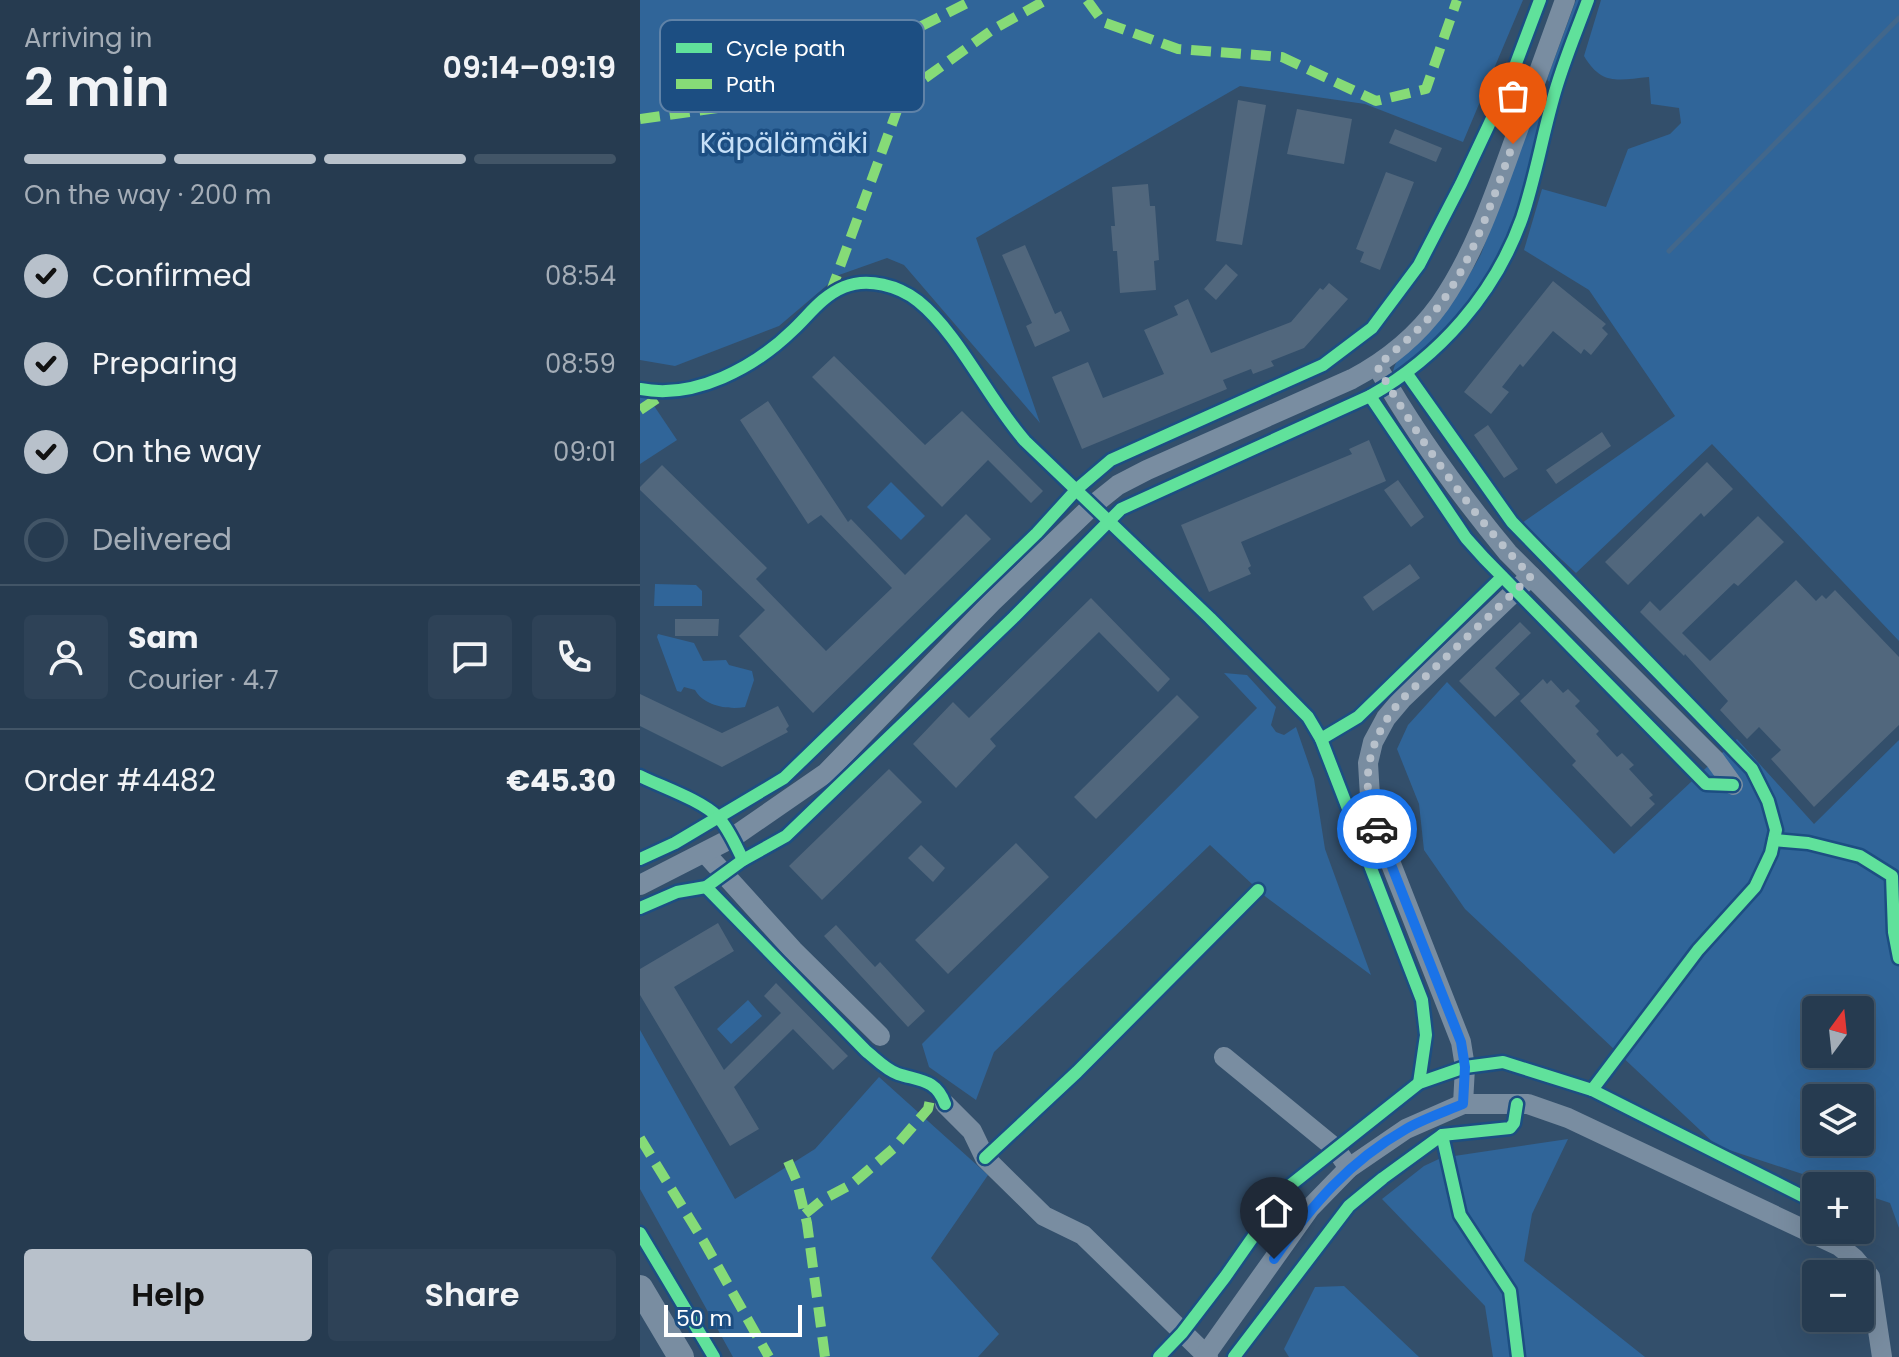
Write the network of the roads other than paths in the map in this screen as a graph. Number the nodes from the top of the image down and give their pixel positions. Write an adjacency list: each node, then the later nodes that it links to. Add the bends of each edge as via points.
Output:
1 (1565, 0): 2 (street, via 1493,198 1459,273 1429,317)
2 (1377, 366): 3 (street, via 1481,520); 5 (street, via 1118,485 992,602 826,773)
3 (1531, 576): 4 (street, via 1715,760); 10 (street, via 1402,699 1373,742 1368,763 1371,813 1461,1042)
4 (1733, 785)
5 (706, 854): 6 (street); 7 (street)
6 (640, 885)
7 (880, 1036)
8 (1224, 1057): 11 (street, via 1335,1148)
9 (945, 1104): 13 (street, via 972,1131 985,1158 1044,1216 1083,1235)
10 (1463, 1104): 11 (street, via 1406,1129); 15 (street, via 1528,1104 1568,1118 1839,1246 1870,1277)
11 (1349, 1168): 13 (street, via 1310,1208)
12 (640, 1288): 14 (street)
13 (1206, 1356)
14 (681, 1357)
15 (1882, 1357)

